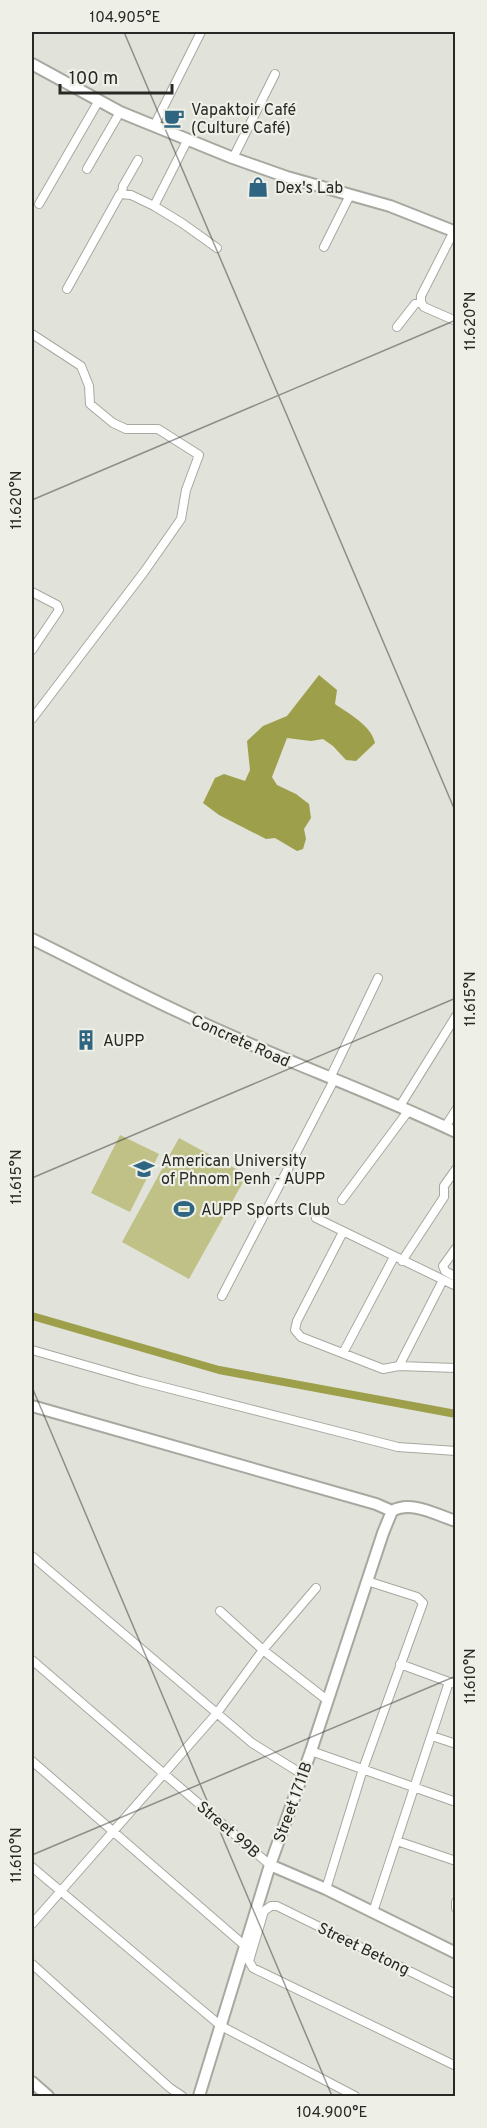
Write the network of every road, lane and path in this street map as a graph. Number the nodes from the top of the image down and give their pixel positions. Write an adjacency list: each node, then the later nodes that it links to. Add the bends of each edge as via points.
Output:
1 (201, 32): 6 (street)
2 (32, 64): 4 (street)
3 (275, 74): 8 (street)
4 (98, 102): 5 (street); 13 (street)
5 (120, 112): 6 (street); 10 (street)
6 (154, 126): 7 (street)
7 (188, 139): 8 (street); 14 (street)
8 (233, 158): 12 (street)
9 (138, 160): 11 (street)
10 (87, 169)
11 (122, 193): 14 (street); 18 (street)
12 (350, 195): 15 (street); 16 (street)
13 (39, 204)
14 (154, 206): 17 (street)
15 (455, 232): 19 (street)
16 (324, 247)
17 (217, 248)
18 (67, 289)
19 (421, 302): 20 (street); 21 (street)
20 (456, 321)
21 (397, 327)
22 (32, 334): 25 (street, via 81,366 89,386 90,404 113,423 126,429 158,429 199,455 186,489 181,519)
23 (32, 592): 24 (street, via 57,605 58,610)
24 (32, 647)
25 (32, 719)
26 (32, 939): 29 (street, Concrete Road, via 179,1012)
27 (378, 978): 29 (street)
28 (456, 1016): 30 (street)
29 (332, 1079): 30 (street, Concrete Road); 42 (street)
30 (404, 1108): 32 (street, Concrete Road); 34 (street)
31 (456, 1110): 32 (street)
32 (450, 1130)
33 (456, 1169): 38 (street, via 444,1186 444,1197)
34 (342, 1200)
35 (316, 1218): 36 (street)
36 (343, 1232): 38 (street); 44 (street, via 295,1330 301,1337)
37 (456, 1248): 39 (street, via 443,1266)
38 (398, 1259): 40 (street); 44 (street)
39 (456, 1277)
40 (443, 1280): 41 (street); 45 (street)
41 (456, 1286)
42 (222, 1296)
43 (32, 1350): 48 (street, via 398,1447)
44 (343, 1353): 45 (street, via 383,1369)
45 (399, 1366): 46 (street)
46 (456, 1368)
47 (32, 1406): 49 (street)
48 (456, 1451)
49 (392, 1511): 50 (street, via 412,1506); 52 (street, Street 1711B)
50 (456, 1521)
51 (32, 1556): 60 (street)
52 (367, 1581): 57 (street, via 417,1597 423,1604); 59 (street, Street 1711B)
53 (316, 1588): 55 (street)
54 (220, 1611): 55 (street)
55 (263, 1650): 59 (street); 60 (street)
56 (32, 1659): 66 (street, Street 99B)
57 (400, 1664): 58 (street); 65 (street)
58 (452, 1683): 61 (street)
59 (327, 1700): 63 (street, Street 1711B)
60 (216, 1713): 66 (street); 67 (street, via 252,1743)
61 (432, 1736): 62 (street); 68 (street)
62 (456, 1744)
63 (311, 1751): 65 (street); 67 (street, Street 1711B)
64 (32, 1761): 70 (street)
65 (363, 1769): 68 (street); 75 (street)
66 (163, 1772): 70 (street); 73 (street, Street 99B)
67 (302, 1774): 73 (street, Street 1711B)
68 (414, 1788): 69 (street); 71 (street)
69 (456, 1802)
70 (113, 1830): 76 (street); 81 (street)
71 (396, 1841): 72 (street); 79 (street)
72 (456, 1861)
73 (270, 1865): 75 (street, Street 99B); 81 (street, Street 1711B)
74 (32, 1867): 76 (street)
75 (326, 1889): 79 (street, Street 99B)
76 (59, 1891): 80 (street); 85 (street)
77 (456, 1902): 78 (street)
78 (456, 1908)
79 (373, 1912): 82 (street, Street 99B)
80 (32, 1924)
81 (244, 1945): 85 (street, Street 1711B)
82 (456, 1953)
83 (32, 1964): 89 (street)
84 (456, 1994): 86 (street, Street Betong, via 277,1906 264,1911 249,1961 253,1968)
85 (221, 2026): 90 (street, Street 1711B); 91 (street)
86 (456, 2066)
87 (32, 2082): 88 (street)
88 (48, 2097)
89 (182, 2097)
90 (199, 2097)
91 (355, 2097)

